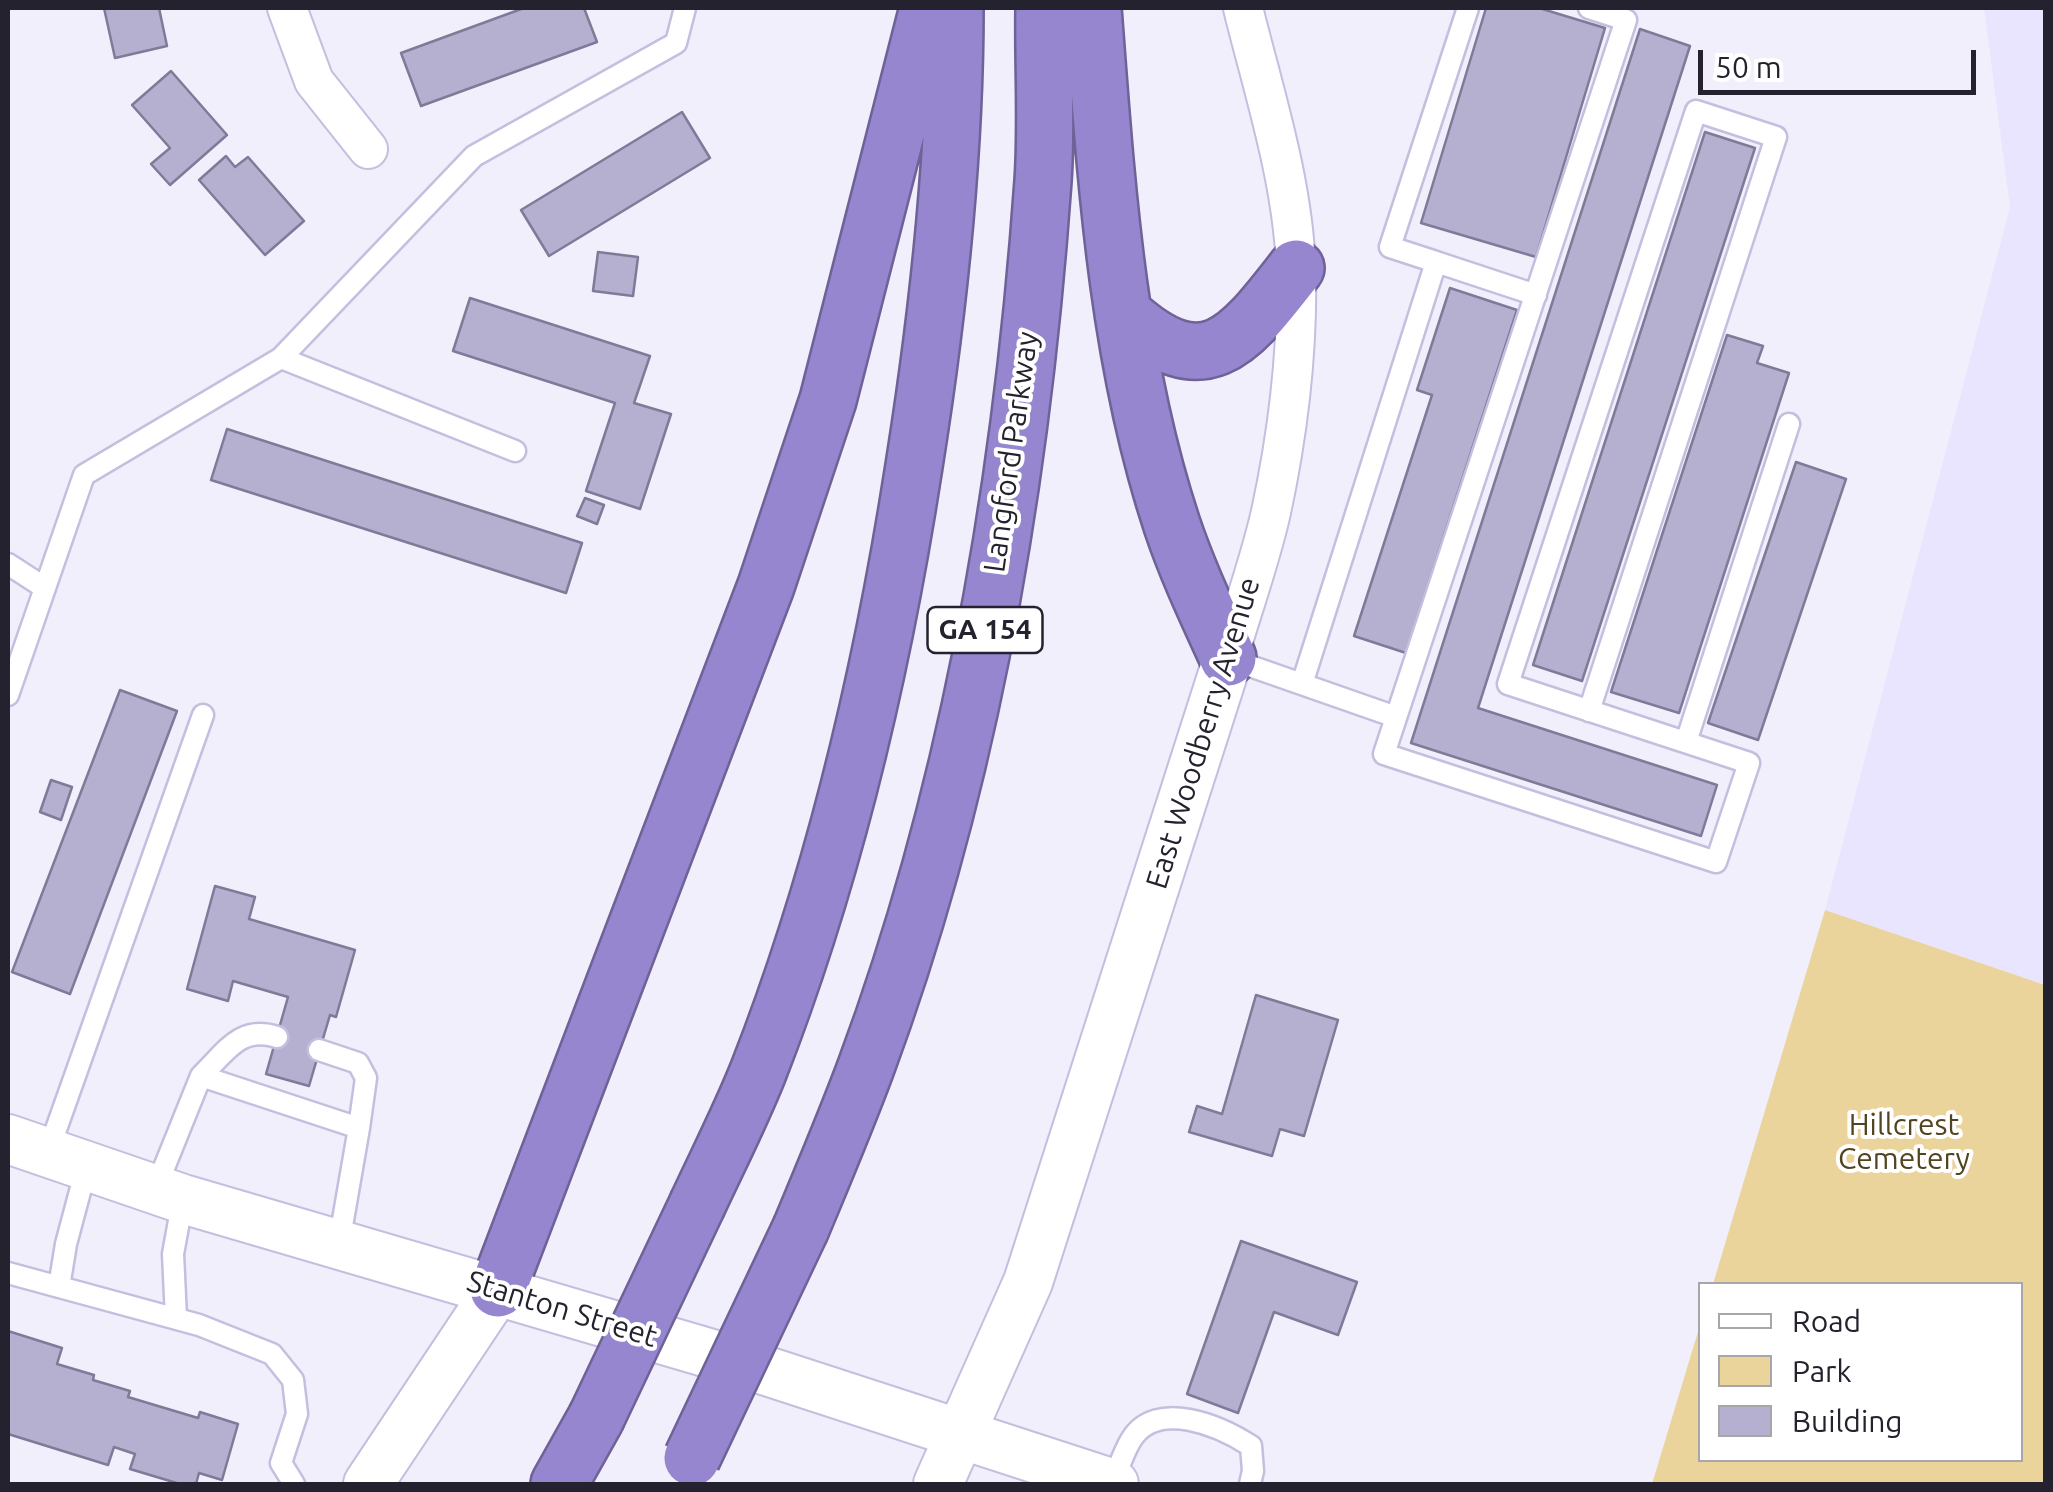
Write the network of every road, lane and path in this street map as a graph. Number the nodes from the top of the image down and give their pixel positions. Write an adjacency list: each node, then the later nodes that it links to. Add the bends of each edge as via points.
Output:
1 (288, 8): 10 (street, via 314,81)
2 (685, 8): 15 (lane, via 676,42 474,156)
3 (928, 8): 36 (highway, via 828,400 772,567)
4 (955, 8): 42 (highway, GA 154, bridge, via 928,378 863,739 757,1074)
5 (1044, 8): 39 (highway, Langford Parkway / GA 154, bridge, via 1043,178 1013,481 968,716 867,1066 802,1228)
6 (1092, 8): 14 (highway, via 1107,196)
7 (1244, 8): 12 (street, East Woodberry Avenue, via 1280,158)
8 (1468, 8): 11 (lane, via 1390,247)
9 (1589, 8): 13 (lane, via 1626,20)
10 (368, 150)
11 (1436, 262): 13 (lane); 21 (lane)
12 (1296, 268): 14 (highway, via 1245,328 1217,349 1192,353 1165,345); 20 (street, East Woodberry Avenue, via 1286,427 1271,514)
13 (1536, 295): 25 (lane)
14 (1125, 314): 20 (highway, via 1172,526)
15 (281, 358): 17 (lane); 19 (lane, via 84,475)
16 (1789, 424): 26 (lane)
17 (515, 451)
18 (8, 564): 19 (lane)
19 (45, 588): 22 (lane)
20 (1228, 658): 21 (lane); 38 (street, East Woodberry Avenue, via 1028,1282)
21 (1302, 684): 25 (lane)
22 (8, 695)
23 (1588, 710): 23 (lane, via 1508,684 1696,111 1776,137); 26 (lane)
24 (203, 716): 31 (lane)
25 (1396, 716): 26 (lane, via 1384,754 1716,862 1749,764)
26 (1686, 742)
27 (277, 1037): 29 (lane, via 245,1034)
28 (320, 1050): 30 (lane, via 358,1063 366,1078)
29 (201, 1076): 30 (lane); 32 (lane)
30 (359, 1128): 33 (lane)
31 (47, 1154): 32 (street, Stanton Street); 35 (lane, via 66,1244)
32 (169, 1194): 33 (street, Stanton Street); 37 (lane)
33 (339, 1243): 36 (street, Stanton Street)
34 (8, 1273): 35 (lane)
35 (59, 1287): 37 (lane)
36 (498, 1289): 38 (street, Stanton Street); 41 (street)
37 (176, 1318): 40 (lane, via 272,1354 293,1380 297,1414 281,1463)
38 (961, 1434): 43 (street, East Woodberry Avenue); 44 (street, Stanton Street)
39 (685, 1471)
40 (294, 1484)
41 (368, 1484)
42 (559, 1484)
43 (938, 1484)
44 (1113, 1484): 45 (lane, via 1131,1439 1144,1424 1166,1418 1228,1432 1251,1446)
45 (1250, 1484)

